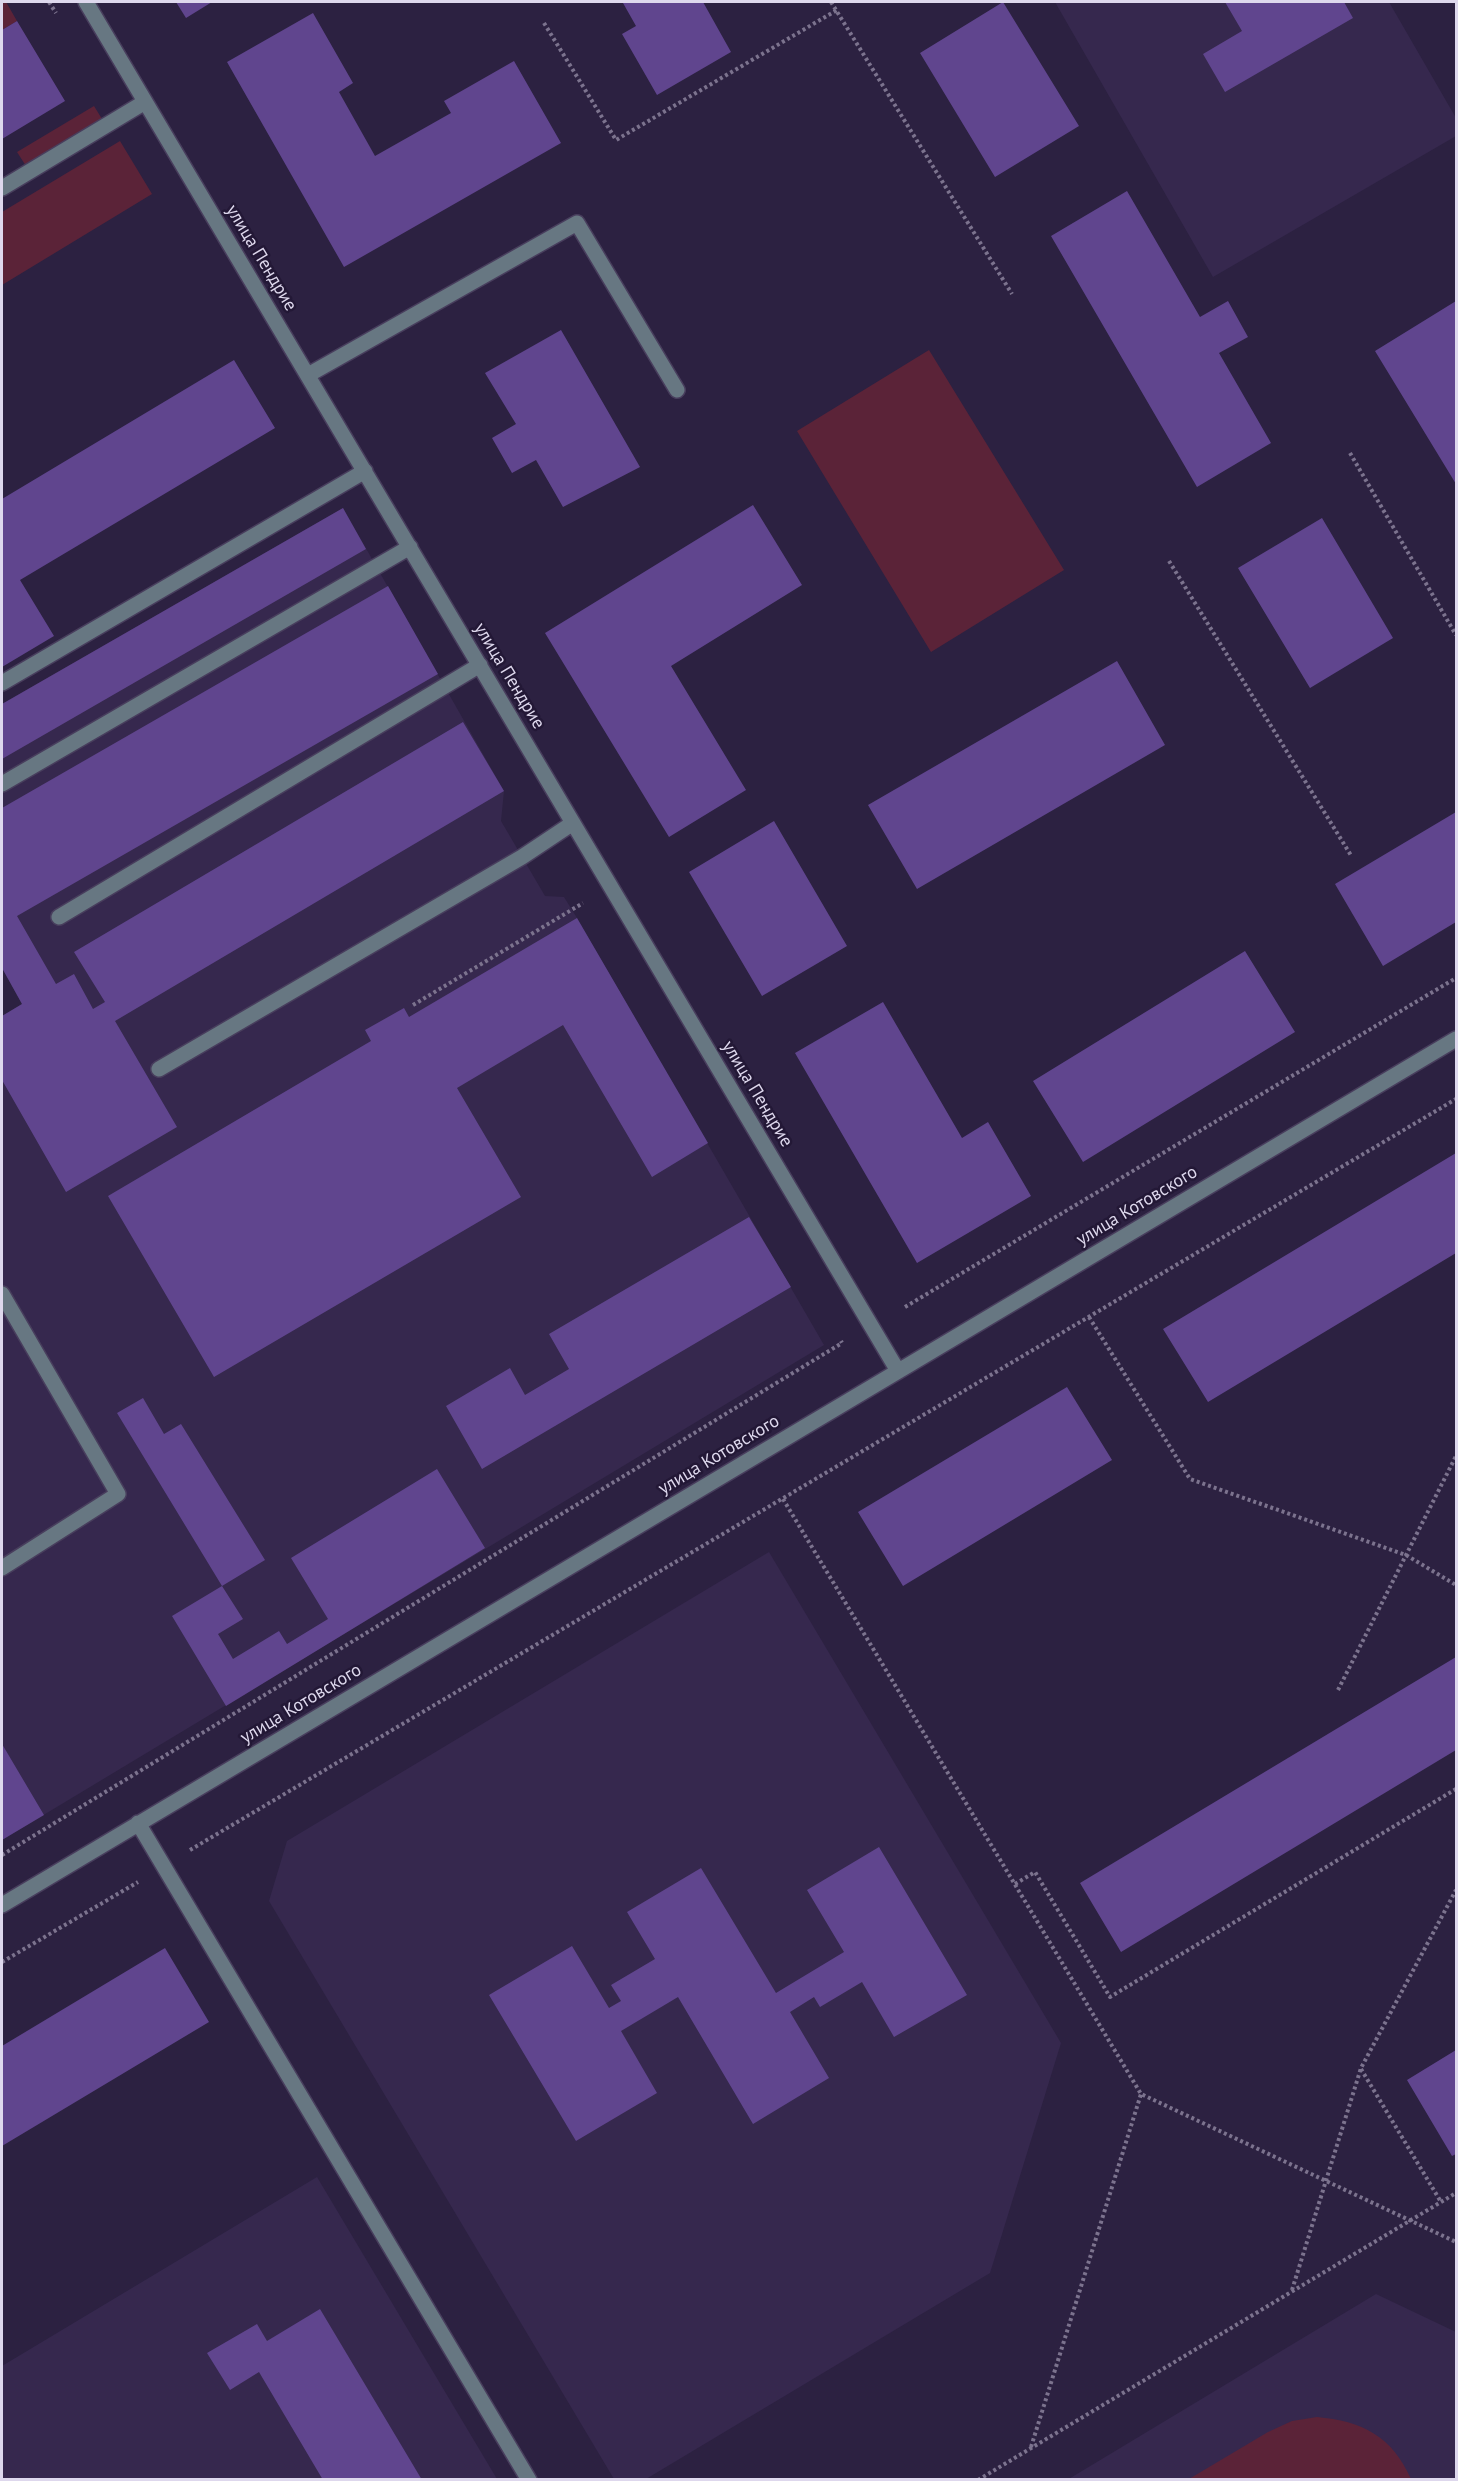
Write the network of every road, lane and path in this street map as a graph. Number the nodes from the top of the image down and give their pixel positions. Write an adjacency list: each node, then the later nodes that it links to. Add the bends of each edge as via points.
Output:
1 (86, 2): 5 (street, улица Пендрие)
2 (831, 2): 3 (path)
3 (837, 10): 4 (path, via 616,140); 7 (path)
4 (544, 23)
5 (145, 102): 6 (street); 8 (street, улица Пендрие)
6 (2, 188)
7 (1012, 294)
8 (308, 375): 9 (street, via 577,223); 11 (street, улица Пендрие)
9 (677, 390)
10 (1350, 453): 14 (path)
11 (365, 471): 12 (street, улица Пендрие); 16 (street)
12 (410, 547): 15 (street, улица Пендрие); 17 (street)
13 (1169, 561): 19 (path)
14 (1456, 635)
15 (480, 666): 18 (street, улица Пендрие); 21 (street)
16 (2, 683)
17 (2, 784)
18 (573, 823): 25 (street, via 522,857); 31 (street, улица Пендрие)
19 (1352, 857)
20 (583, 903): 23 (path)
21 (59, 917)
22 (1456, 978): 28 (path)
23 (413, 1005)
24 (1456, 1039): 31 (street, улица Котовского)
25 (159, 1069)
26 (1456, 1099): 29 (path)
27 (2, 1294): 35 (street, via 118,1494)
28 (905, 1307)
29 (1089, 1317): 33 (path); 34 (path, via 1190,1479)
30 (842, 1343): 40 (path)
31 (898, 1371): 39 (street, улица Котовского)
32 (1456, 1456): 34 (path)
33 (783, 1499): 41 (path); 42 (path)
34 (1406, 1555): 36 (path); 37 (path)
35 (2, 1568)
36 (1456, 1585)
37 (1338, 1690)
38 (1456, 1789): 42 (path, via 1110,1997 1035,1872)
39 (138, 1823): 41 (street); 44 (street, улица Котовского)
40 (2, 1855)
41 (164, 1866): 45 (path); 55 (street)
42 (1015, 1884): 47 (path)
43 (1456, 1890): 46 (path)
44 (2, 1905)
45 (2, 1962)
46 (1361, 2068): 48 (path); 50 (path)
47 (1141, 2094): 48 (path); 54 (path)
48 (1326, 2181): 51 (path); 53 (path)
49 (1456, 2193): 50 (path)
50 (1441, 2202): 51 (path)
51 (1410, 2220): 52 (path); 53 (path)
52 (1456, 2242)
53 (1292, 2291): 54 (path)
54 (1031, 2447): 56 (path)
55 (529, 2480)
56 (978, 2480)

